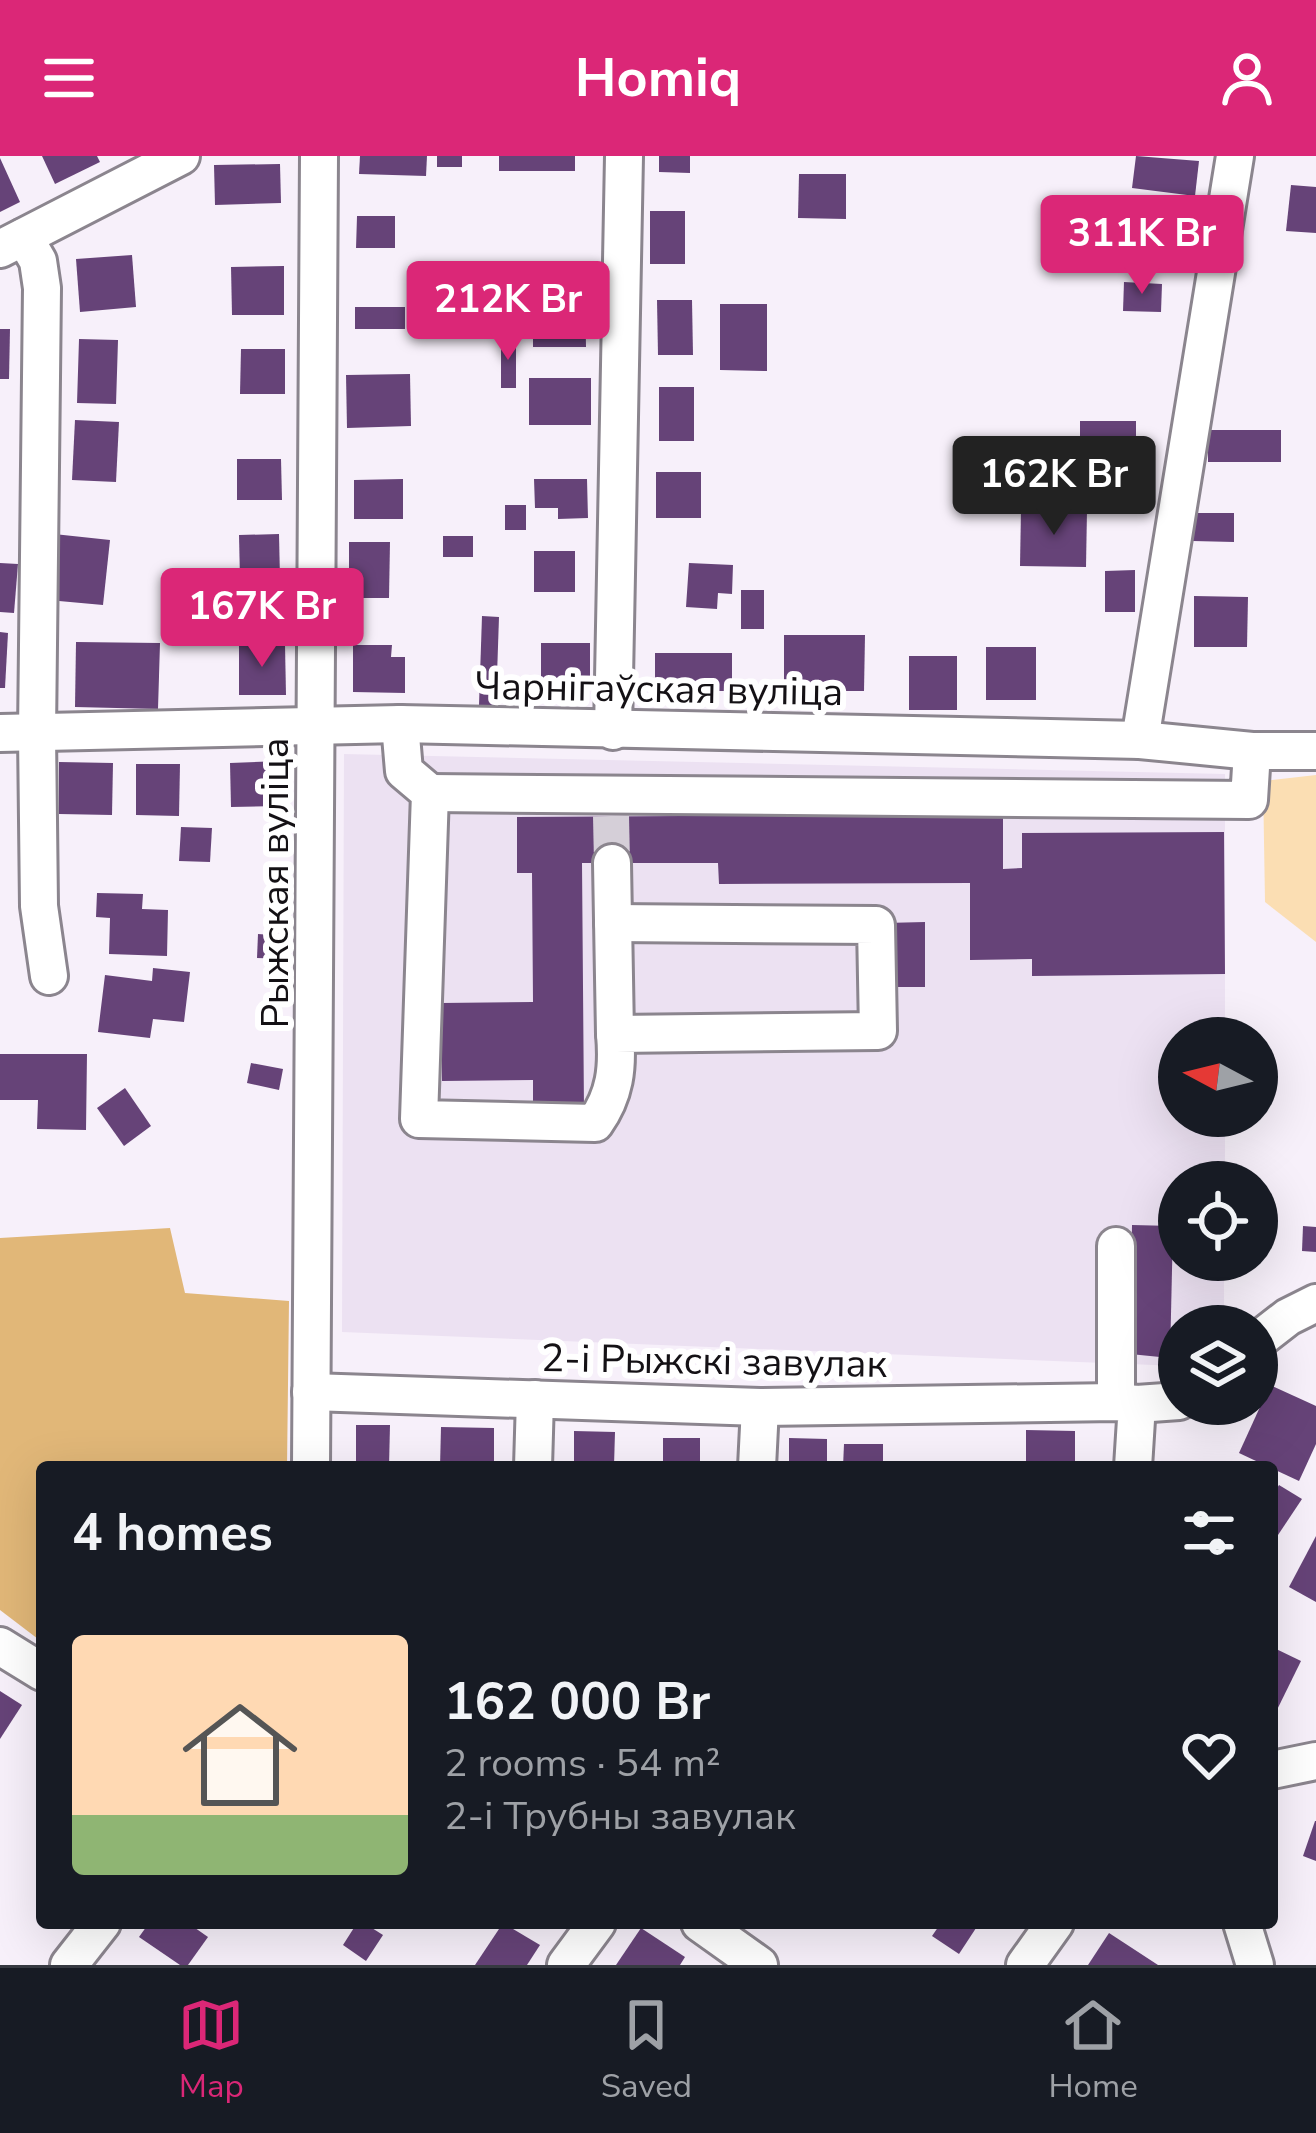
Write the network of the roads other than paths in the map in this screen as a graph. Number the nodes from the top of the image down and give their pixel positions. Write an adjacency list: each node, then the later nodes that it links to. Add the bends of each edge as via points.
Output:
1 (181, 156): 5 (street)
2 (320, 156): 6 (street, Рыжская вуліца)
3 (624, 156): 8 (street)
4 (1234, 156): 11 (street)
5 (12, 243): 10 (street, via 38,261 42,288)
6 (316, 723): 7 (street, Чарнігаўская вуліца); 10 (street, Чарнігаўская вуліца); 22 (street, Рыжская вуліца)
7 (400, 724): 8 (street, Чарнігаўская вуліца); 14 (street, via 404,771)
8 (613, 731): 11 (street, Чарнігаўская вуліца)
9 (0, 733): 10 (street, Чарнігаўская вуліца)
10 (37, 734): 17 (street, via 39,906)
11 (1140, 740): 13 (street, Чарнігаўская вуліца)
12 (1316, 751): 13 (street, Чарнігаўская вуліца)
13 (1252, 752): 14 (street, via 1249,800 610,806)
14 (430, 793): 18 (street, via 418,1119 595,1123 610,1102)
15 (612, 863): 16 (street)
16 (613, 922): 18 (street); 18 (street, via 875,925 878,1031)
17 (49, 976)
18 (615, 1034)
19 (1116, 1246): 25 (street)
20 (1316, 1303): 21 (street)
21 (1278, 1325)
22 (311, 1392): 23 (street, 2-і Рыжскі завулак); 27 (street, Рыжская вуліца)
23 (535, 1399): 26 (street, 2-і Рыжскі завулак); 28 (street)
24 (1158, 1401): 25 (street, 2-і Рыжскі завулак)
25 (1126, 1403): 26 (street, 2-і Рыжскі завулак); 30 (street)
26 (760, 1407): 29 (street)
27 (311, 1461)
28 (533, 1461)
29 (757, 1461)
30 (1132, 1461)
31 (0, 1646): 32 (street)
32 (36, 1668)
33 (1316, 1761): 34 (street)
34 (1278, 1769)
35 (97, 1929): 40 (street)
36 (592, 1929): 41 (street)
37 (708, 1929): 42 (street)
38 (1051, 1929): 43 (street)
39 (1244, 1929): 44 (street)
40 (69, 1965)
41 (566, 1965)
42 (759, 1965)
43 (1025, 1965)
44 (1255, 1965)

